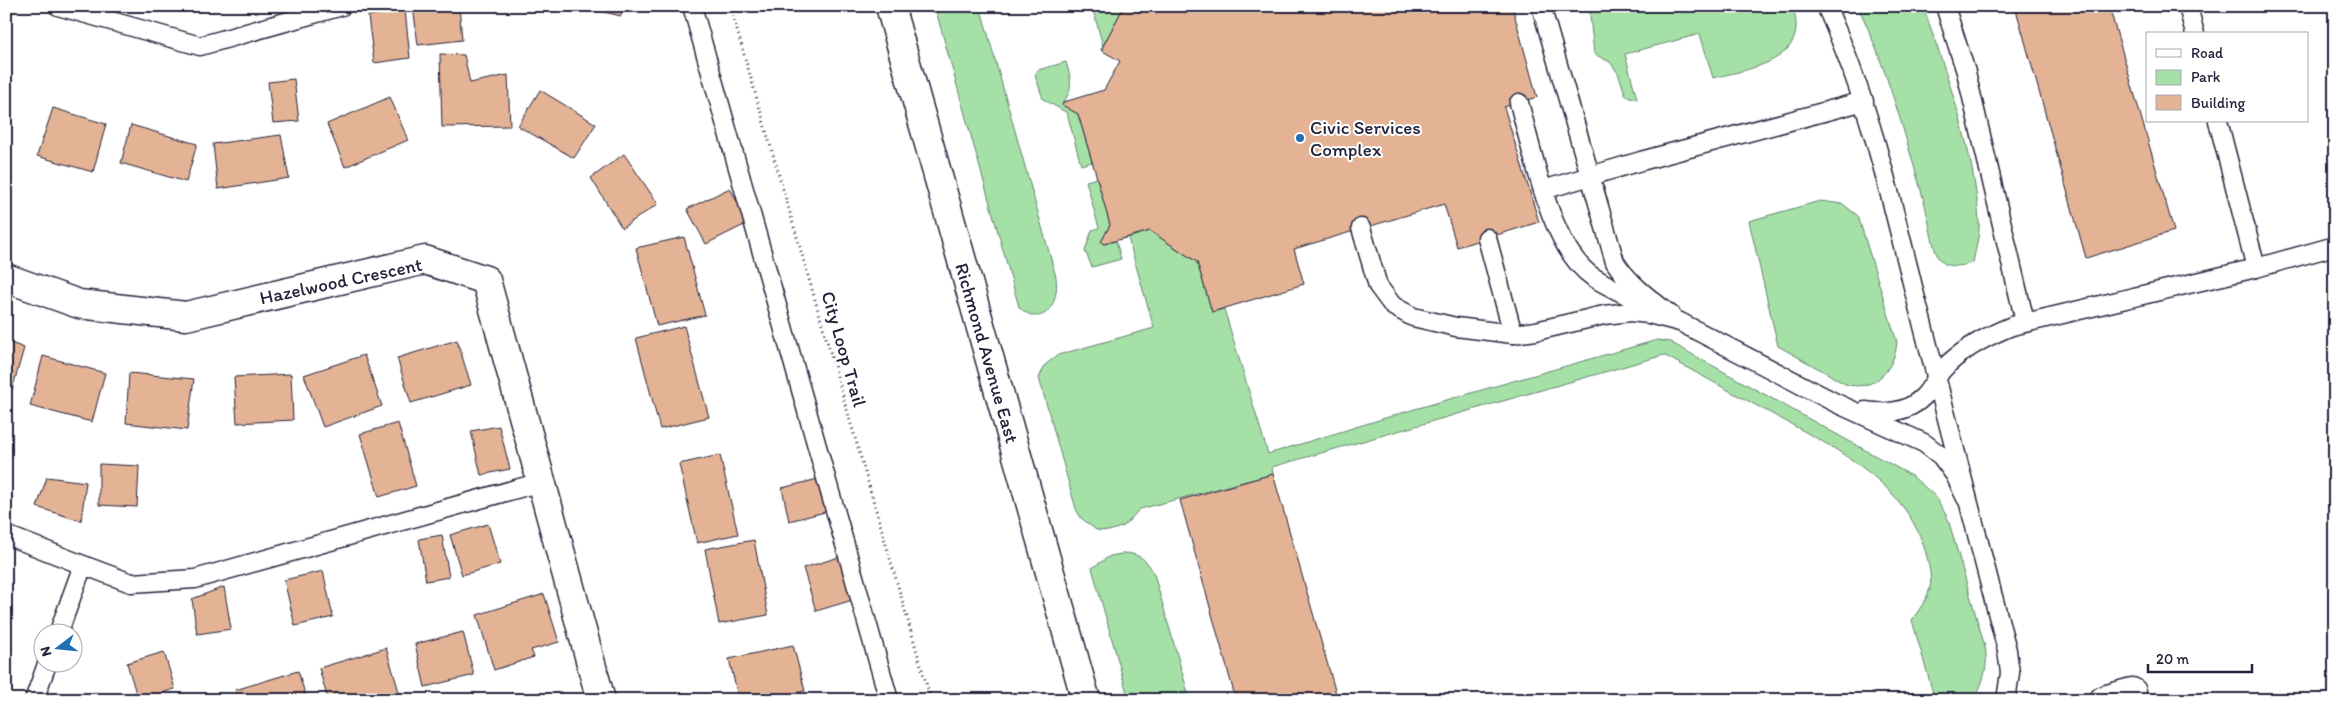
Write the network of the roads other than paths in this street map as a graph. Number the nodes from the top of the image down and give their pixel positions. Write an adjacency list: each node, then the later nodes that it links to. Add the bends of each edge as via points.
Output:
1 (58, 6): 2 (lane, via 200,46)
2 (342, 6)
3 (692, 6): 34 (lane)
4 (890, 6): 35 (street, Richmond Avenue East)
5 (1541, 6): 13 (lane)
6 (1826, 6): 10 (lane)
7 (1945, 6): 21 (lane, via 1966,72)
8 (2188, 6): 9 (lane)
9 (2194, 32)
10 (1864, 100): 13 (lane); 23 (lane)
11 (1519, 103): 14 (lane)
12 (2218, 122): 18 (lane)
13 (1589, 176): 14 (lane); 20 (lane, via 1615,262 1639,291)
14 (1543, 190): 20 (lane, via 1556,230 1592,276)
15 (1361, 228): 22 (lane, via 1378,286 1393,306 1413,317 1456,327)
16 (1486, 238): 22 (lane)
17 (2335, 246): 18 (lane)
18 (2256, 268): 21 (lane)
19 (6, 278): 25 (street, Hazelwood Crescent, via 79,304 186,316 425,260 486,280)
20 (1680, 322): 22 (lane, via 1630,312); 24 (lane)
21 (2026, 322): 23 (lane, via 1987,336)
22 (1513, 334)
23 (1937, 378): 24 (lane, via 1922,397 1895,412 1882,414); 26 (lane)
24 (1836, 403): 26 (lane, via 1924,443 1941,456)
25 (541, 482): 28 (lane, via 195,579 131,584); 33 (street, Hazelwood Crescent)
26 (1966, 498): 36 (lane, via 2007,650 2010,673)
27 (6, 535): 28 (lane)
28 (82, 565): 29 (lane)
29 (61, 624)
30 (43, 674): 32 (lane)
31 (2132, 692): 37 (street)
32 (34, 700)
33 (602, 700)
34 (889, 700)
35 (1086, 700)
36 (2006, 700)
37 (2104, 700)

